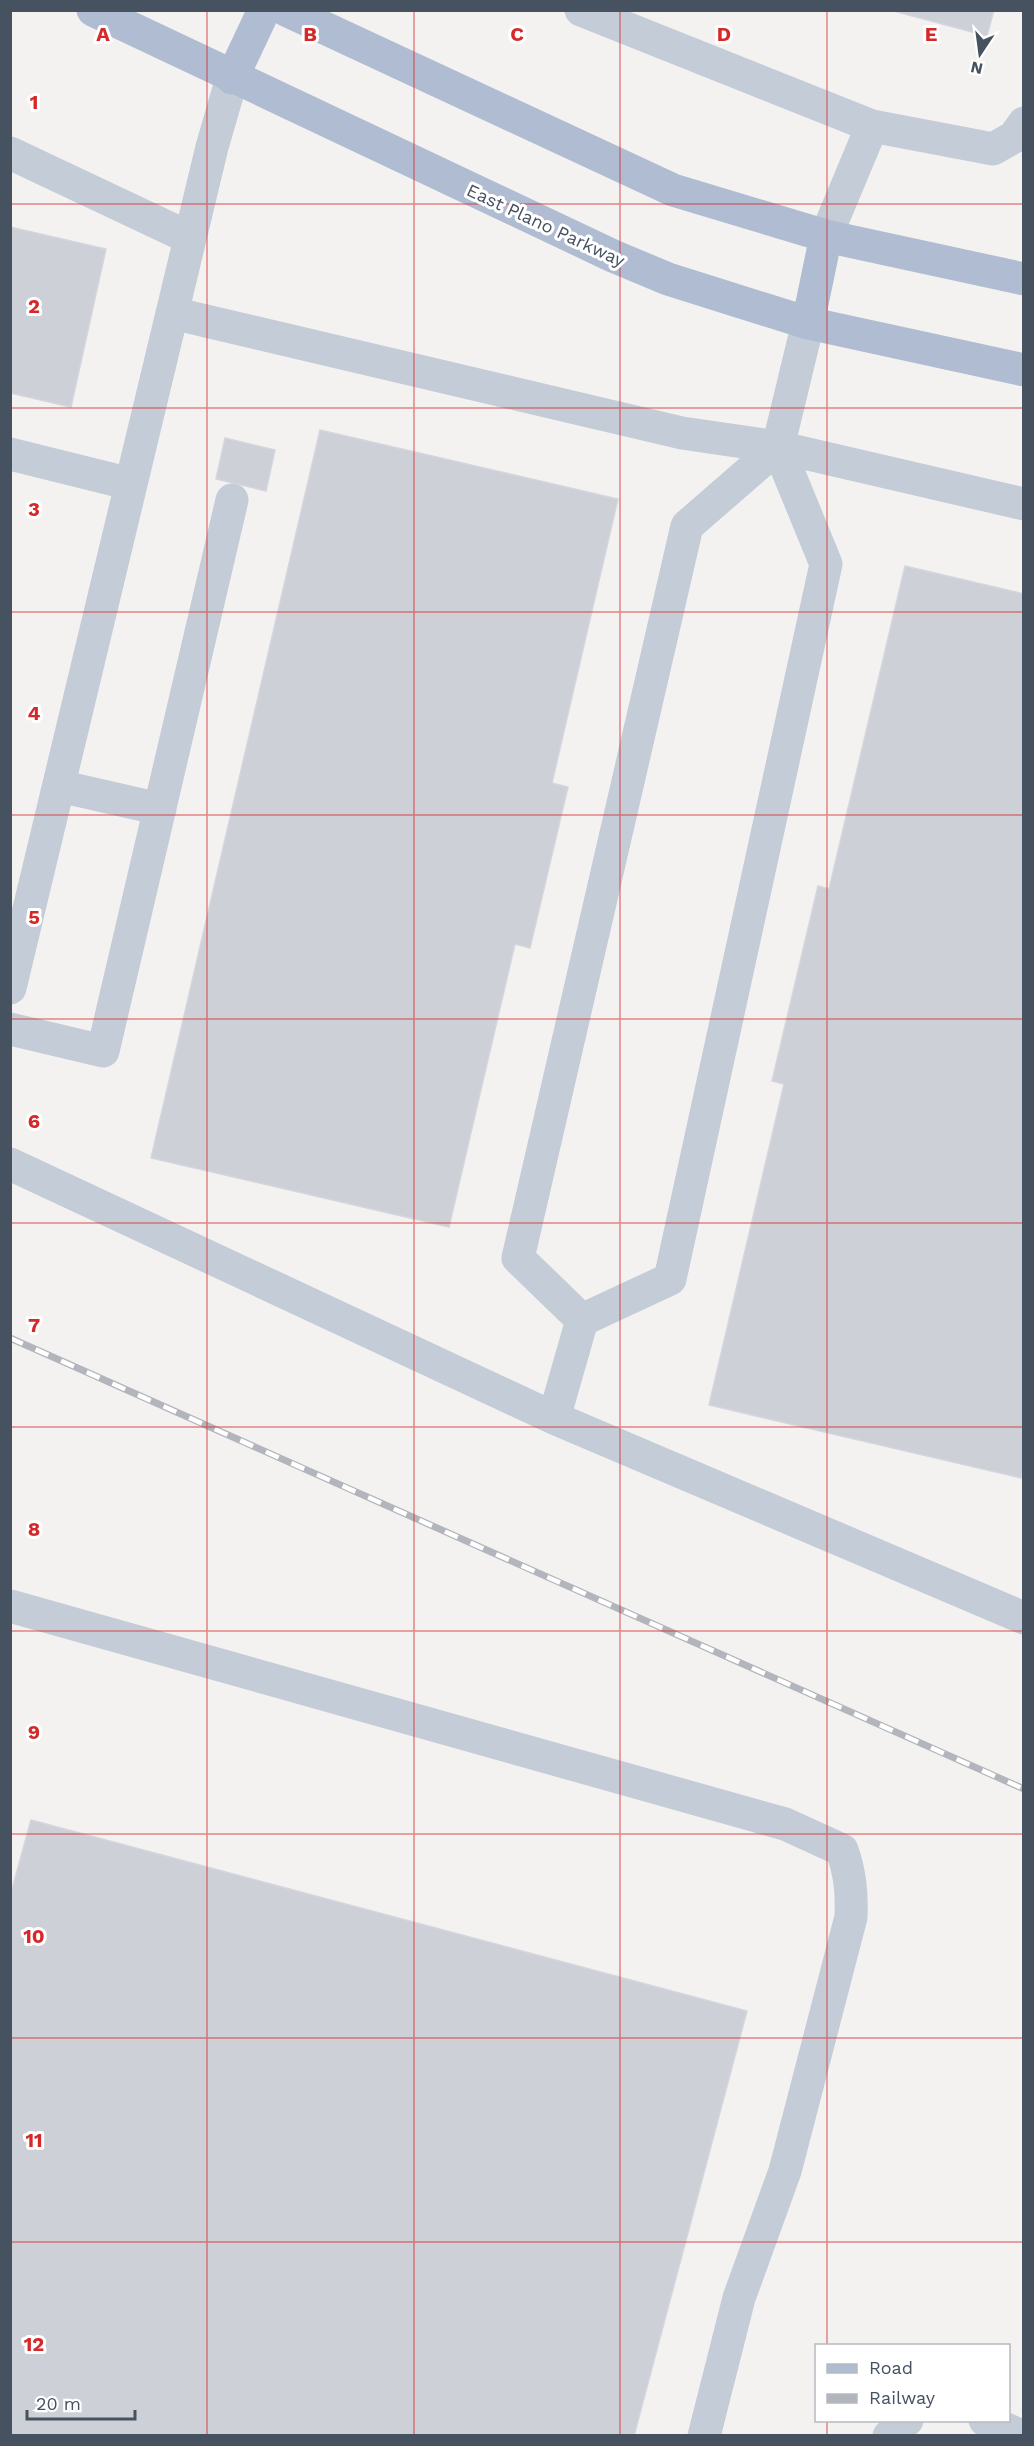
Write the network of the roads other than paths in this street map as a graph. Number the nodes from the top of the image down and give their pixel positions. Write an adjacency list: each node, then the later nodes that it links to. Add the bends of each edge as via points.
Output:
1 (93, 10): 5 (main road, East Plano Parkway)
2 (264, 10): 5 (main road)
3 (286, 10): 9 (main road, via 673,190)
4 (581, 10): 7 (street)
5 (232, 78): 10 (street); 13 (main road, East Plano Parkway, via 613,256 668,279)
6 (1023, 123): 7 (street, via 1014,137 993,149)
7 (872, 126): 9 (street)
8 (10, 153): 10 (street)
9 (826, 236): 11 (main road); 13 (main road)
10 (190, 238): 12 (street)
11 (1023, 279)
12 (172, 313): 15 (street, via 682,433); 17 (street)
13 (808, 323): 14 (main road, East Plano Parkway); 15 (street)
14 (1023, 370)
15 (778, 447): 19 (street); 25 (street, via 826,564 670,1279); 25 (street, via 687,526 518,1258)
16 (10, 454): 17 (street)
17 (131, 484): 20 (street)
18 (232, 500): 21 (street)
19 (1023, 504)
20 (59, 786): 21 (street); 22 (street)
21 (160, 809): 23 (street, via 103,1051)
22 (10, 988)
23 (10, 1029)
24 (10, 1164): 26 (street)
25 (582, 1320): 26 (street)
26 (554, 1418): 28 (street)
27 (10, 1606): 31 (street, via 785,1824 842,1850 850,1874 851,1917 785,2171 740,2298)
28 (1023, 1618)
29 (906, 2422): 32 (street)
30 (987, 2422): 33 (street)
31 (704, 2436)
32 (889, 2436)
33 (1022, 2436)

